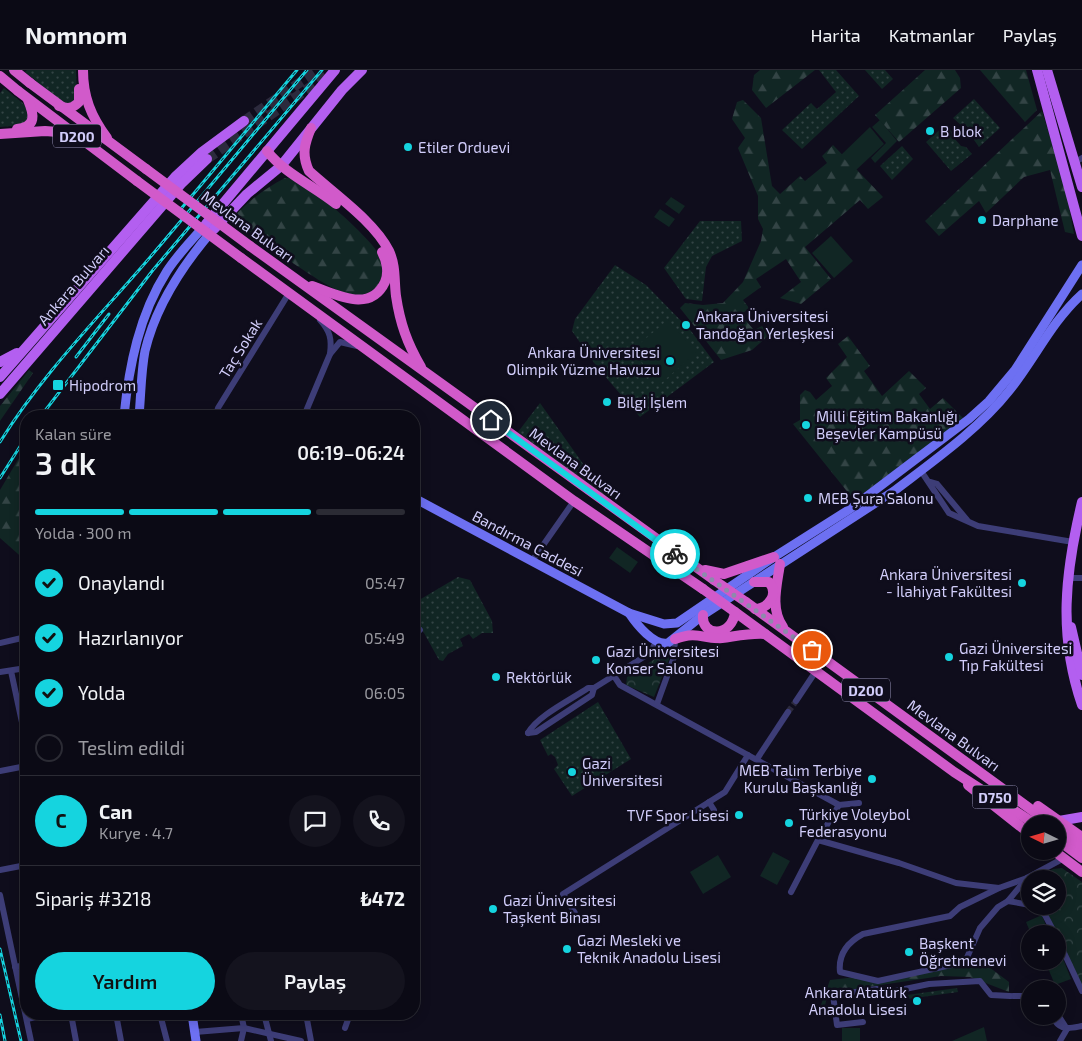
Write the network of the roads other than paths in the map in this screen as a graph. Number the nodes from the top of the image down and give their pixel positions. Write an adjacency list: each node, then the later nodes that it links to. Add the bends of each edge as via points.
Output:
1 (14, 70): 9 (main road); 11 (highway, Mevlana Bulvarı / D200, bridge)
2 (78, 70): 11 (highway, via 79,102 71,108)
3 (83, 70): 16 (highway, via 84,95)
4 (335, 70): 17 (main road)
5 (362, 70): 13 (main road)
6 (1037, 70): 24 (main road)
7 (1047, 70): 19 (main road)
8 (0, 76): 10 (highway, Mevlana Bulvarı / D200, bridge)
9 (0, 83)
10 (28, 99): 14 (highway, via 32,110 31,123 26,128); 15 (highway, Mevlana Bulvarı / D200)
11 (58, 106): 16 (highway, Mevlana Bulvarı / D200)
12 (244, 121): 22 (main road, via 195,158)
13 (311, 128): 20 (main road); 34 (highway, via 304,144 305,163 309,171 372,226 389,251 396,272 402,328)
14 (0, 132): 15 (highway, via 45,130)
15 (73, 134): 27 (highway, Mevlana Bulvarı / D200, bridge)
16 (113, 147): 26 (highway, Mevlana Bulvarı / D200, bridge)
17 (267, 151): 20 (highway); 23 (main road)
18 (207, 160): 22 (main road)
19 (1078, 160): 21 (main road)
20 (281, 166): 23 (main road); 26 (highway, via 312,185 366,229 384,256 388,272 379,294 366,299 353,299)
21 (1082, 187)
22 (166, 194): 30 (main road, Ankara Bulvarı); 36 (main road, Ankara Bulvarı)
23 (210, 226): 37 (main road, via 167,271 143,319); 38 (main road, via 178,275 154,322 145,352)
24 (1082, 236)
25 (1082, 265): 52 (main road, via 1015,370 976,413 948,437)
26 (299, 281): 34 (highway, Mevlana Bulvarı / D200)
27 (289, 293): 29 (highway, Mevlana Bulvarı / D200); 39 (street, Taç Sokak)
28 (1082, 294): 41 (main road, via 1056,321 1026,369 1000,402)
29 (311, 309): 31 (highway, Mevlana Bulvarı / D200); 32 (street, via 329,332 332,342)
30 (28, 345): 33 (main road); 35 (main road, Ankara Bulvarı)
31 (367, 350): 32 (street, via 340,342); 44 (highway, Mevlana Bulvarı / D200)
32 (330, 354): 40 (street)
33 (0, 362)
34 (424, 372): 53 (highway, Mevlana Bulvarı / D200)
35 (0, 377)
36 (0, 394)
37 (125, 410)
38 (140, 410)
39 (218, 410)
40 (307, 410)
41 (921, 471): 42 (street); 52 (main road, via 845,524)
42 (930, 482): 46 (street, via 937,484); 47 (street)
43 (420, 501): 51 (main road, Bandırma Caddesi)
44 (574, 501): 51 (street); 57 (highway, Mevlana Bulvarı / D200, bridge)
45 (1082, 502): 50 (main road)
46 (955, 505): 47 (street); 48 (street)
47 (949, 513): 48 (street)
48 (969, 522): 50 (street)
49 (1082, 523): 54 (main road, via 1074,556)
50 (1072, 542): 74 (main road, via 1065,618 1067,649)
51 (532, 561): 58 (main road, Bandırma Caddesi)
52 (777, 561): 53 (highway, via 724,574); 55 (main road); 60 (main road, via 743,579 677,623); 61 (highway, via 775,605 777,619)
53 (693, 567): 56 (highway, Mevlana Bulvarı / D200, bridge)
54 (1077, 578): 71 (main road, via 1069,622)
55 (754, 582): 56 (highway, via 769,582 773,589 768,604); 59 (main road)
56 (755, 609): 61 (highway, Mevlana Bulvarı / D200)
57 (736, 612): 59 (highway, via 727,629 711,631 706,628); 62 (highway, Mevlana Bulvarı / D200)
58 (629, 614): 60 (main road, Bandırma Caddesi); 65 (main road, Bandırma Caddesi)
59 (703, 615): 64 (main road)
60 (664, 624): 65 (main road, via 656,631)
61 (786, 632): 90 (highway, Mevlana Bulvarı / D200)
62 (766, 634): 64 (highway, via 716,638 694,634); 69 (highway, Mevlana Bulvarı / D200)
63 (20, 638): 66 (street)
64 (675, 639): 65 (main road, via 663,644); 76 (street, via 674,657)
65 (656, 642): 72 (street, via 650,652)
66 (0, 643)
67 (20, 669): 68 (street)
68 (11, 670): 70 (street); 79 (street)
69 (816, 671): 75 (street); 84 (highway, Mevlana Bulvarı / D200)
70 (0, 672)
71 (1082, 675)
72 (614, 676): 73 (street); 76 (street, via 620,685)
73 (594, 688): 73 (street, via 588,688 532,725 528,733 536,732 592,695)
74 (1080, 689): 77 (main road)
75 (796, 701)
76 (657, 704): 80 (street)
77 (1082, 705)
78 (788, 712): 81 (street)
79 (20, 713)
80 (748, 755): 81 (street); 85 (street, via 725,792)
81 (757, 759): 87 (street)
82 (20, 767): 83 (street)
83 (0, 771)
84 (954, 772): 89 (highway, Mevlana Bulvarı / D750); 93 (highway, D200)
85 (709, 802): 88 (street); 114 (street, via 563,894)
86 (859, 803): 87 (street)
87 (839, 805): 97 (street)
88 (714, 810)
89 (1021, 815)
90 (1042, 815)
91 (1082, 817): 92 (main road)
92 (1066, 821)
93 (1021, 827)
94 (1066, 829): 96 (highway)
95 (1066, 833): 99 (highway, Mevlana Bulvarı / D200)
96 (1082, 837)
97 (818, 840): 109 (street, via 956,883); 110 (street)
98 (1066, 846): 100 (highway)
99 (1082, 848)
100 (1082, 858)
101 (1060, 860): 105 (street)
102 (1066, 860): 106 (highway)
103 (20, 866): 104 (street)
104 (0, 870)
105 (1042, 870)
106 (1082, 872)
107 (1021, 880): 109 (street)
108 (1021, 885): 112 (street)
109 (999, 888): 112 (street, via 960,907 950,916 862,934 850,940 844,950 840,972 878,981 966,962 980,928 998,907)
110 (791, 892)
111 (0, 895): 117 (street)
112 (1008, 901): 113 (street)
113 (1021, 903)
114 (575, 913)
115 (1066, 957): 119 (street)
116 (20, 966): 117 (street)
117 (15, 967): 118 (street)
118 (20, 989)
119 (1082, 991)
120 (1021, 996): 130 (street, via 991,995 980,981 929,984 881,994 877,989 833,995 837,1025)
121 (27, 1020): 138 (street)
122 (72, 1020): 139 (street)
123 (117, 1020): 140 (street)
124 (162, 1020): 141 (street)
125 (193, 1020): 136 (main road)
126 (242, 1020): 133 (street)
127 (266, 1020): 137 (street)
128 (307, 1020): 144 (street)
129 (347, 1020): 134 (street)
130 (863, 1022)
131 (1063, 1025): 135 (street)
132 (1082, 1026): 135 (street)
133 (244, 1028): 136 (street); 137 (street); 142 (street)
134 (344, 1028)
135 (1067, 1029): 145 (street)
136 (196, 1036)
137 (271, 1037): 143 (street)
138 (32, 1041)
139 (76, 1041)
140 (122, 1041)
141 (167, 1041)
142 (241, 1041)
143 (301, 1041)
144 (312, 1041)
145 (1060, 1041)

